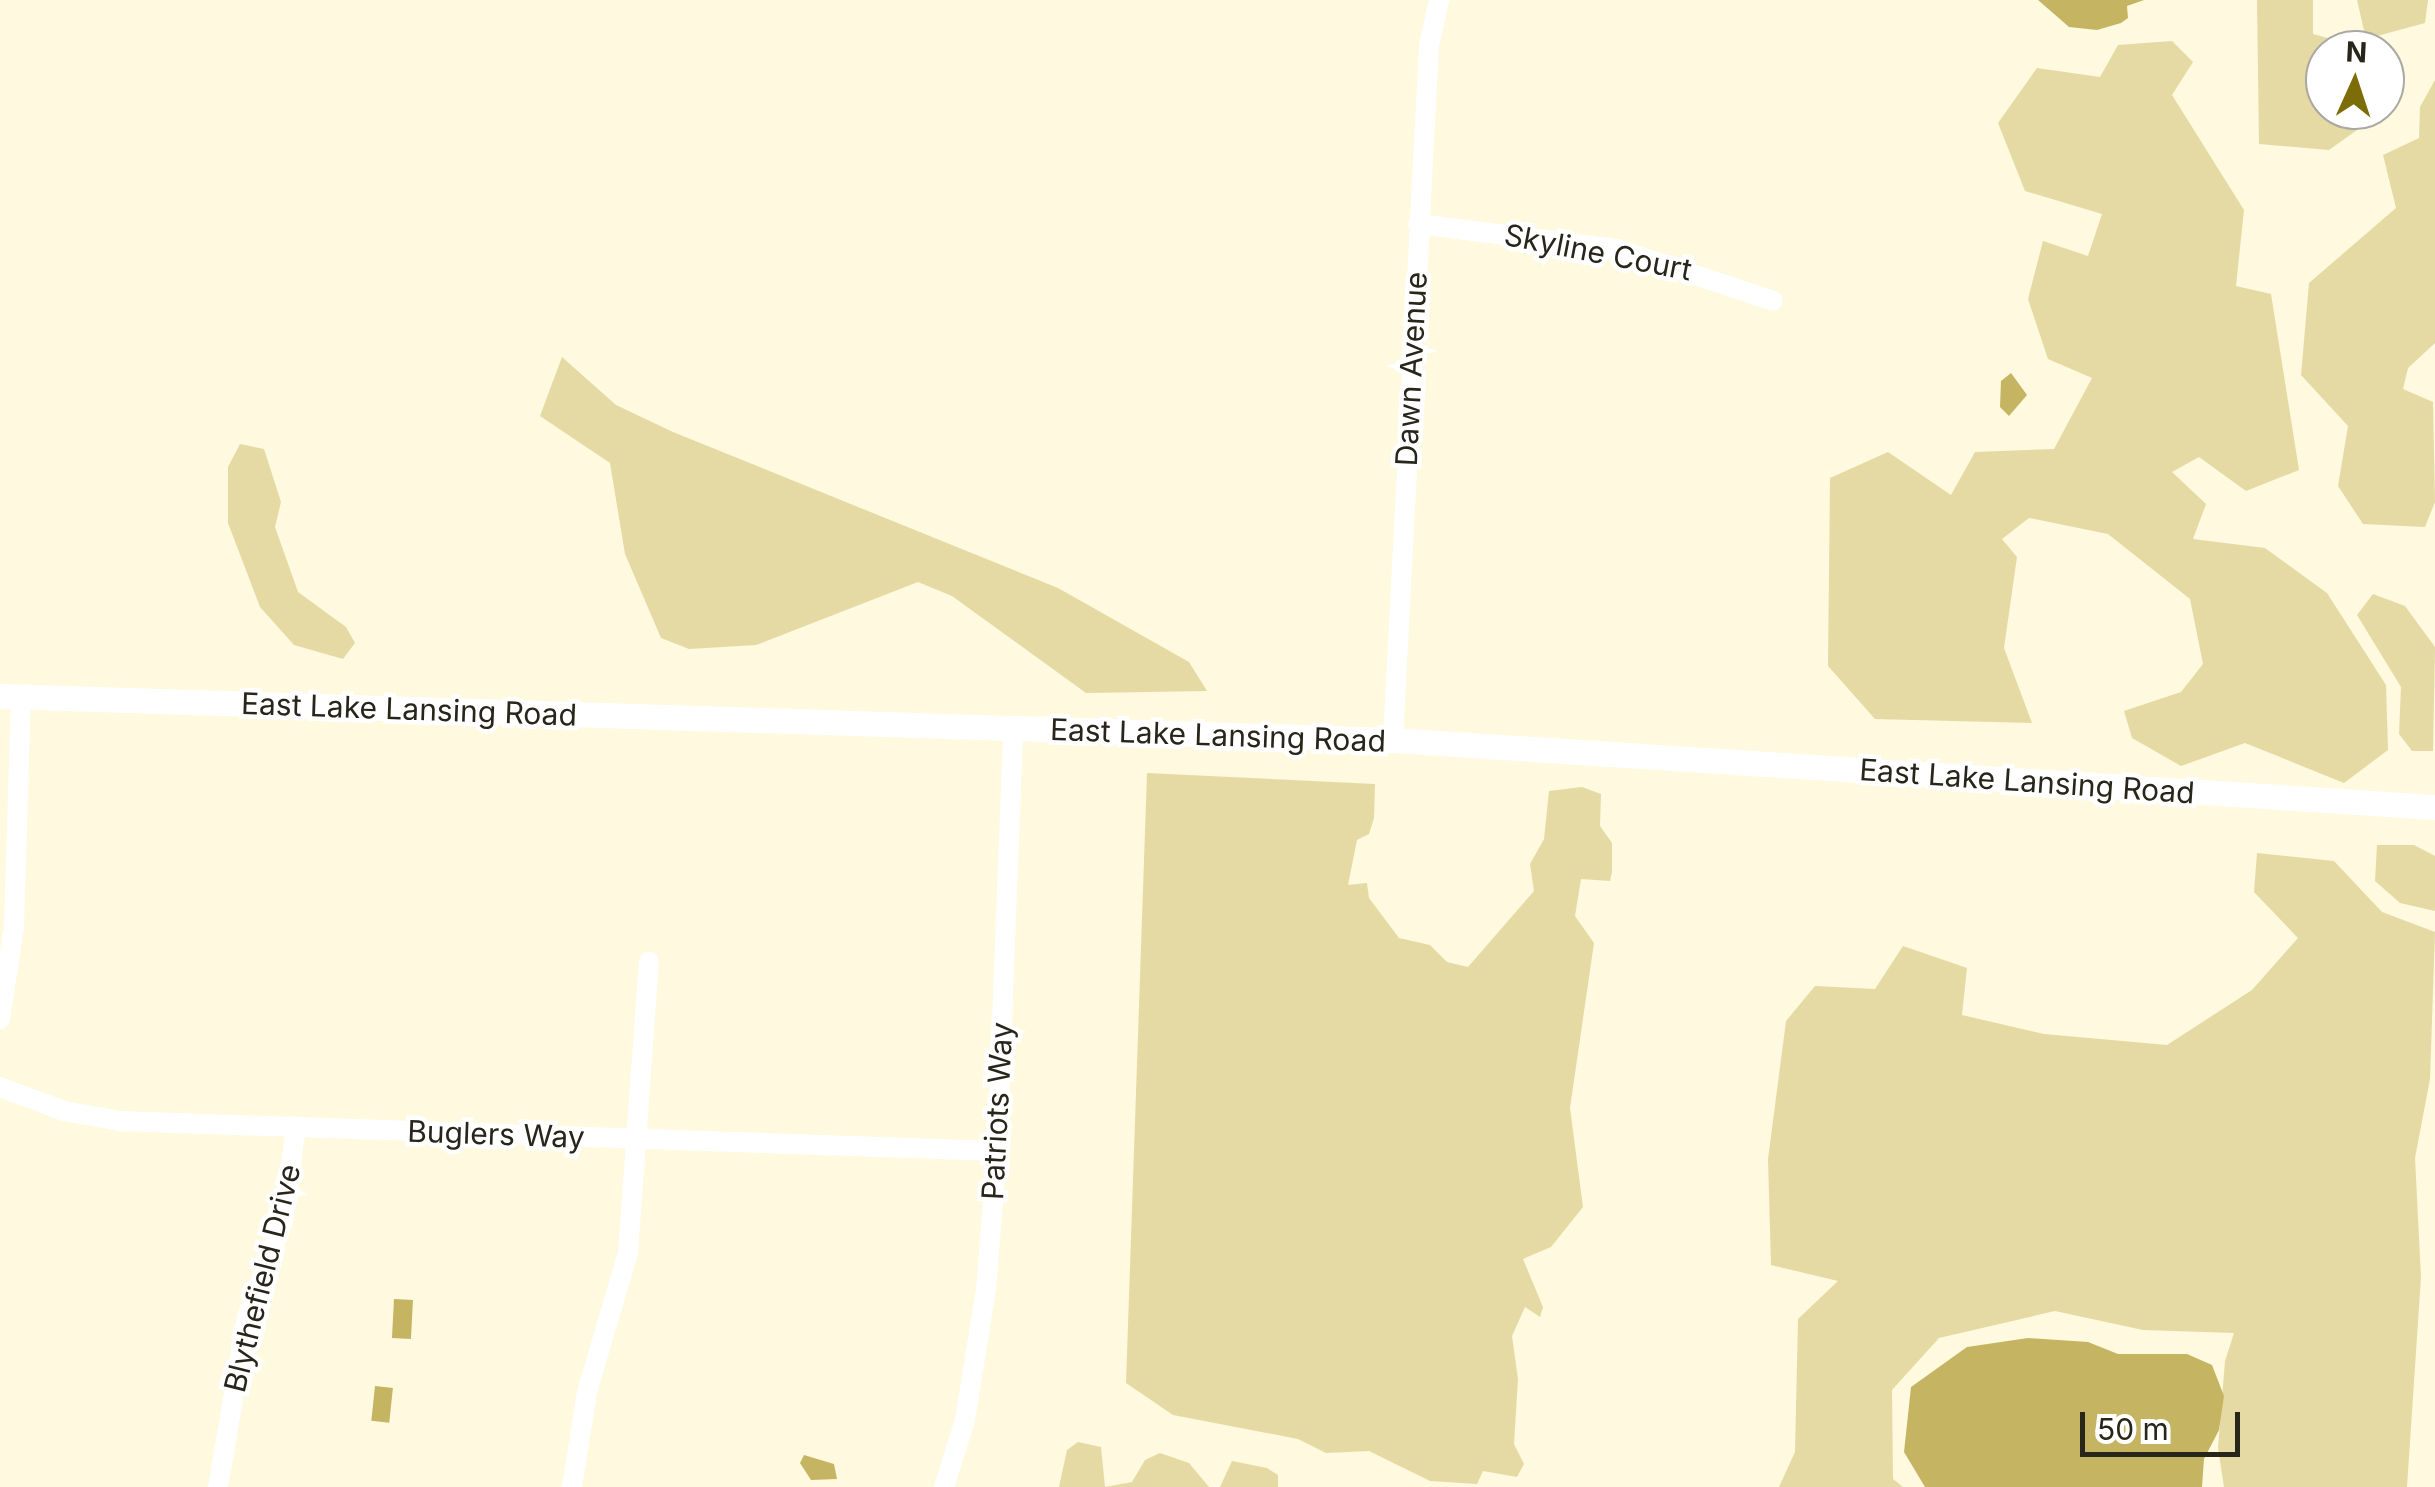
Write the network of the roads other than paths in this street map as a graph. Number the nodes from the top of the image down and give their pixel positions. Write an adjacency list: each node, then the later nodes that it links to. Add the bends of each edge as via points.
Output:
1 (1438, 0): 2 (street, Dawn Avenue)
2 (1418, 224): 3 (street, Skyline Court, via 1617,249); 6 (street, Dawn Avenue)
3 (1773, 302)
4 (10, 696): 5 (main road, East Lake Lansing Road); 9 (street, via 14,927)
5 (1012, 729): 6 (main road, East Lake Lansing Road); 13 (street, Patriots Way)
6 (1393, 740): 7 (main road, East Lake Lansing Road)
7 (2435, 807)
8 (649, 962): 12 (street)
9 (0, 1019)
10 (0, 1086): 11 (street, Buglers Way, via 64,1111 120,1121)
11 (296, 1127): 12 (street, Buglers Way); 14 (street, Blythefield Drive, via 283,1222 247,1316)
12 (638, 1139): 13 (street, Buglers Way); 15 (street, via 628,1254 587,1392)
13 (998, 1151): 16 (street, Patriots Way, via 973,1379)
14 (218, 1487)
15 (572, 1487)
16 (944, 1487)

